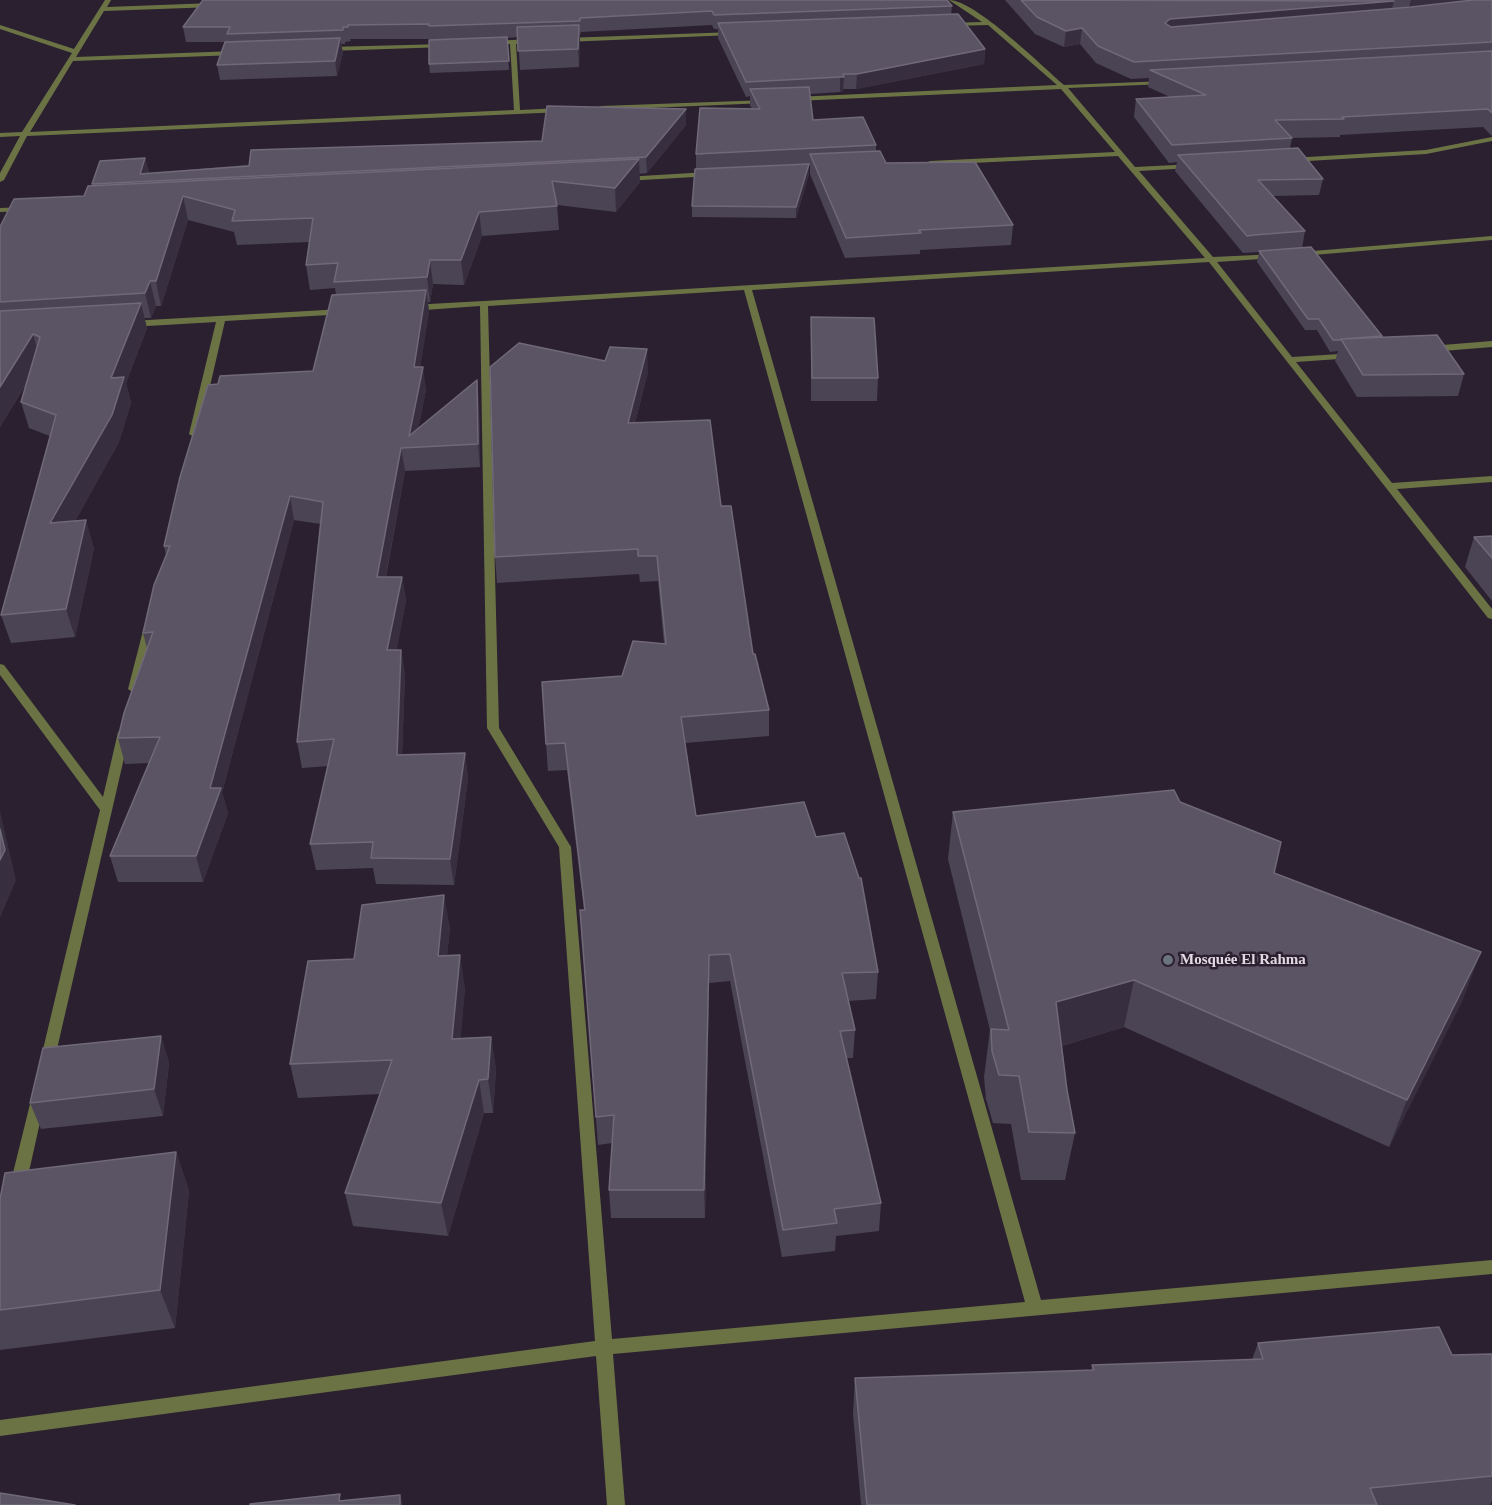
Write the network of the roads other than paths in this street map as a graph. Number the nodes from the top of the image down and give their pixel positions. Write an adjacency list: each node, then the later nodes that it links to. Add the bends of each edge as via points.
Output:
1 (108, 0): 4 (street)
2 (952, 0): 5 (street)
3 (218, 4): 4 (street)
4 (103, 9): 15 (street)
5 (989, 23): 6 (street); 19 (street)
6 (942, 25)
7 (0, 27): 15 (street)
8 (739, 33): 9 (street)
9 (560, 40)
10 (537, 41): 11 (street)
11 (513, 42): 12 (street); 24 (street)
12 (489, 43)
13 (453, 44): 14 (street)
14 (322, 50)
15 (76, 52): 17 (street)
16 (250, 52): 17 (street)
17 (71, 59): 26 (street)
18 (1170, 81): 19 (street)
19 (1063, 87): 21 (street); 28 (street)
20 (778, 100): 22 (street)
21 (790, 100)
22 (588, 109)
23 (565, 110): 24 (street)
24 (517, 112): 26 (street)
25 (0, 135): 26 (street)
26 (24, 135): 35 (street)
27 (1492, 139): 29 (street, via 1426,152)
28 (1120, 154): 30 (street); 32 (street)
29 (1286, 160)
30 (918, 164)
31 (1204, 165): 32 (street)
32 (1134, 170): 41 (street)
33 (715, 174): 34 (street)
34 (620, 179)
35 (0, 180)
36 (36, 208): 37 (street)
37 (0, 210)
38 (1492, 238): 39 (street)
39 (1294, 255)
40 (1283, 256): 41 (street)
41 (1212, 261): 42 (street); 51 (street)
42 (747, 288): 43 (street); 61 (street)
43 (484, 303): 44 (street); 62 (street, via 494,728 509,760 565,847)
44 (400, 308)
45 (352, 311): 46 (street)
46 (221, 319): 47 (street); 52 (street)
47 (116, 325)
48 (1492, 344): 49 (street)
49 (1421, 350)
50 (1362, 354): 51 (street)
51 (1291, 360): 54 (street)
52 (191, 444)
53 (1492, 479): 54 (street)
54 (1392, 486): 56 (street)
55 (151, 616): 58 (street)
56 (1492, 616)
57 (0, 667): 58 (street)
58 (106, 810): 59 (street)
59 (16, 1193)
60 (1492, 1267): 61 (street)
61 (1035, 1307): 62 (street)
62 (605, 1347): 63 (street); 64 (street)
63 (0, 1428)
64 (616, 1505)

